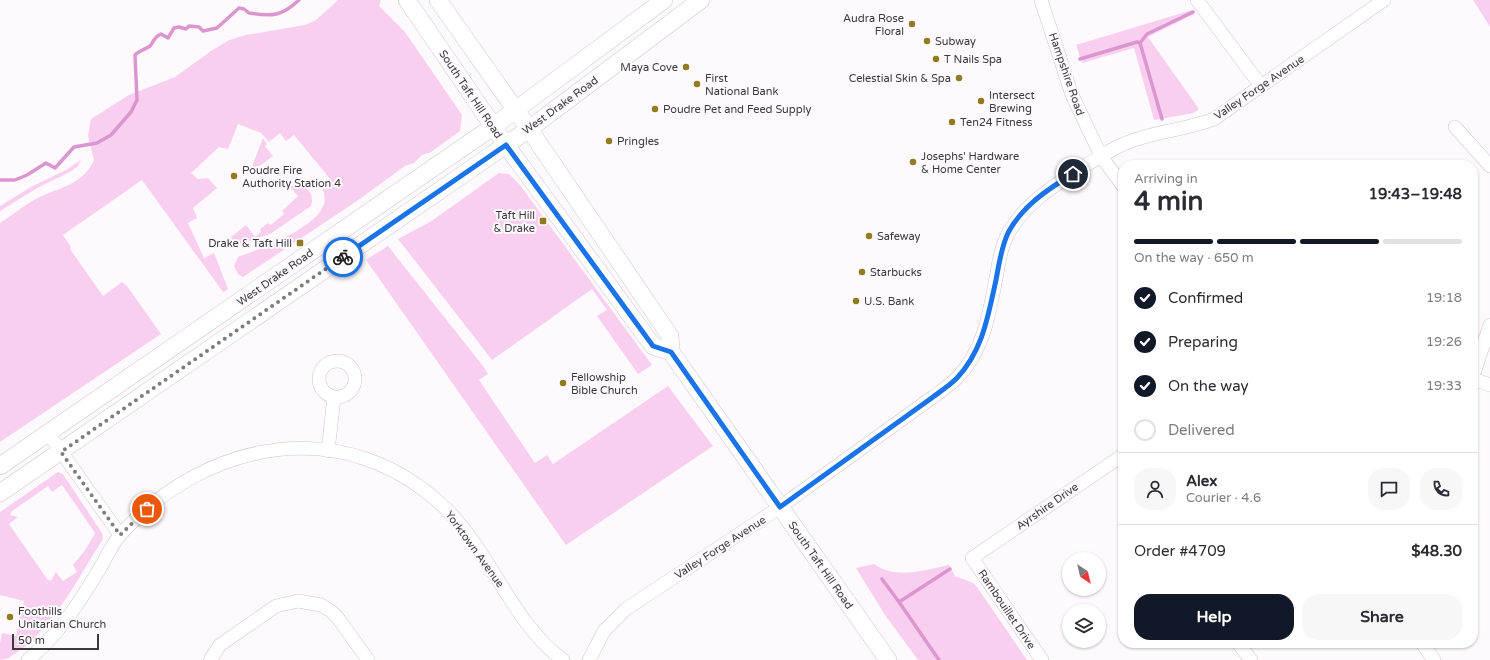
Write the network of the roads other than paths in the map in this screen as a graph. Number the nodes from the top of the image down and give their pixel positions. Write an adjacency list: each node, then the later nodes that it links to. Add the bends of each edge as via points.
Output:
1 (407, 0): 10 (main road, South Taft Hill Road)
2 (438, 0): 9 (main road, South Taft Hill Road)
3 (664, 0): 9 (main road, West Drake Road)
4 (702, 0): 12 (main road, West Drake Road)
5 (1041, 0): 14 (street, Hampshire Road, via 1072,96)
6 (1197, 0): 8 (street)
7 (1384, 0): 8 (street, Valley Forge Avenue)
8 (1261, 86): 14 (street, Valley Forge Avenue, via 1214,119 1129,142)
9 (516, 110): 10 (main road, West Drake Road); 12 (main road, South Taft Hill Road)
10 (494, 126): 13 (main road, South Taft Hill Road); 23 (main road, West Drake Road)
11 (1455, 127): 15 (street)
12 (529, 129): 13 (main road, West Drake Road); 18 (main road, South Taft Hill Road, via 670,336)
13 (506, 145): 18 (main road, South Taft Hill Road, via 653,346); 25 (main road, West Drake Road)
14 (1101, 156): 16 (street, Hampshire Road); 29 (street, Valley Forge Avenue, via 1041,195 1017,220 1001,250 983,336 971,359 956,378)
15 (1490, 166)
16 (1118, 179)
17 (1490, 325): 19 (street)
18 (671, 352): 29 (main road, South Taft Hill Road)
19 (1478, 361)
20 (1478, 381): 21 (street)
21 (1490, 385)
22 (334, 397): 24 (street)
23 (48, 433): 25 (street); 27 (main road, West Drake Road)
24 (328, 450): 30 (street, Yorktown Avenue, via 276,449 233,459 205,470 155,502); 37 (street, Yorktown Avenue, via 374,462 409,479 429,493 462,528 538,638)
25 (61, 452): 28 (main road, West Drake Road); 30 (street)
26 (1118, 458): 31 (street, Ayrshire Drive)
27 (0, 466)
28 (0, 493)
29 (780, 507): 38 (street, Valley Forge Avenue, via 626,609 604,631); 39 (main road, South Taft Hill Road)
30 (120, 535): 34 (street, Yorktown Avenue, via 66,620 54,636)
31 (972, 558): 40 (street, Rambouillet Drive)
32 (1242, 648): 41 (street)
33 (1426, 648): 42 (street)
34 (28, 660)
35 (210, 660): 36 (street, via 220,645 276,606 298,601 321,606 338,618)
36 (368, 660)
37 (563, 660)
38 (589, 660)
39 (888, 660)
40 (1042, 660)
41 (1251, 660)
42 (1434, 660)

